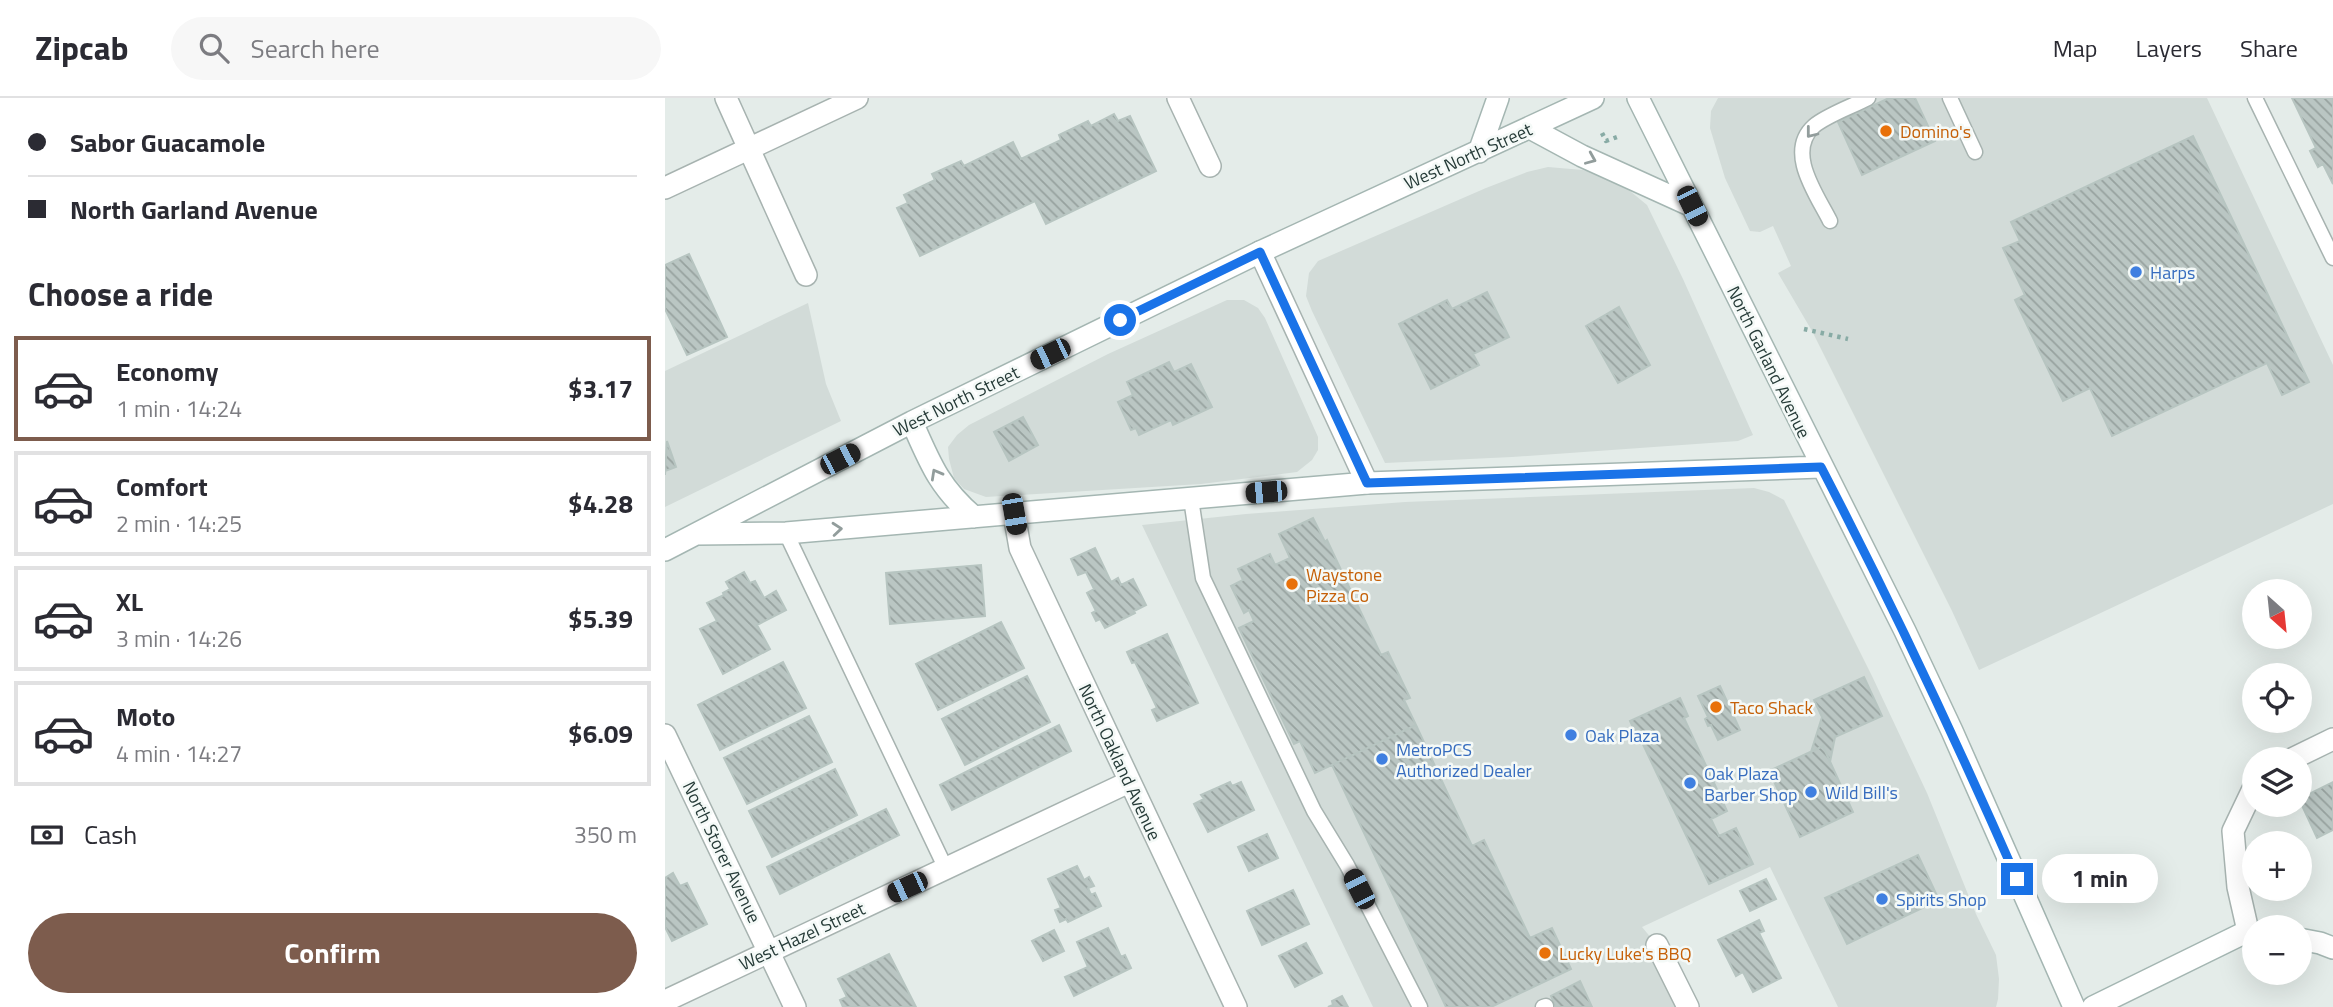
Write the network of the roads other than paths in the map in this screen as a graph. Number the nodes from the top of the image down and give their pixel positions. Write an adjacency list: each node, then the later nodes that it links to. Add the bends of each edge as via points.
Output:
1 (726, 98): 11 (street)
2 (857, 98): 11 (street)
3 (1178, 98): 14 (street)
4 (1498, 98): 12 (street)
5 (1593, 98): 10 (street, West North Street)
6 (1638, 98): 16 (street, North Garland Avenue)
7 (1868, 98): 17 (lane, one-way to 17, via 1815,126 1804,139 1804,168)
8 (1949, 98): 13 (lane)
9 (2255, 98): 19 (lane)
10 (1530, 128): 12 (street, West North Street); 16 (street, one-way to 16)
11 (751, 149): 15 (street); 20 (street)
12 (1479, 152): 18 (street, West North Street)
13 (1975, 152)
14 (1210, 166)
15 (665, 188)
16 (1692, 206): 22 (street, North Garland Avenue)
17 (1830, 221)
18 (1260, 252): 21 (street, West North Street); 23 (street)
19 (2333, 258)
20 (806, 275)
21 (912, 422): 26 (street, one-way to 21, via 938,480); 27 (street, West North Street)
22 (1821, 467): 23 (street); 47 (street, North Garland Avenue, via 1952,731)
23 (1367, 483): 24 (street)
24 (1191, 499): 25 (street); 45 (lane, via 1203,578 1314,811)
25 (1014, 514): 26 (street); 33 (street, North Oakland Avenue, via 1020,548)
26 (974, 517): 28 (street, one-way to 26)
27 (695, 534): 28 (street); 29 (street, West North Street)
28 (786, 534): 35 (lane)
29 (665, 550)
30 (665, 735): 41 (street, North Storer Avenue)
31 (2333, 739): 32 (street)
32 (2312, 749)
33 (1129, 782): 35 (street, West Hazel Street); 44 (street, North Oakland Avenue)
34 (2242, 812): 36 (street, via 2233,831 2238,887)
35 (946, 869): 41 (street, West Hazel Street)
36 (2246, 915)
37 (2242, 936): 48 (street)
38 (2312, 941): 40 (street)
39 (1657, 945): 46 (street)
40 (2333, 948)
41 (770, 952): 42 (street, West Hazel Street); 43 (street, North Storer Avenue)
42 (665, 1001)
43 (795, 1007)
44 (1236, 1007)
45 (1420, 1007)
46 (1688, 1007)
47 (2074, 1007)
48 (2093, 1007)

